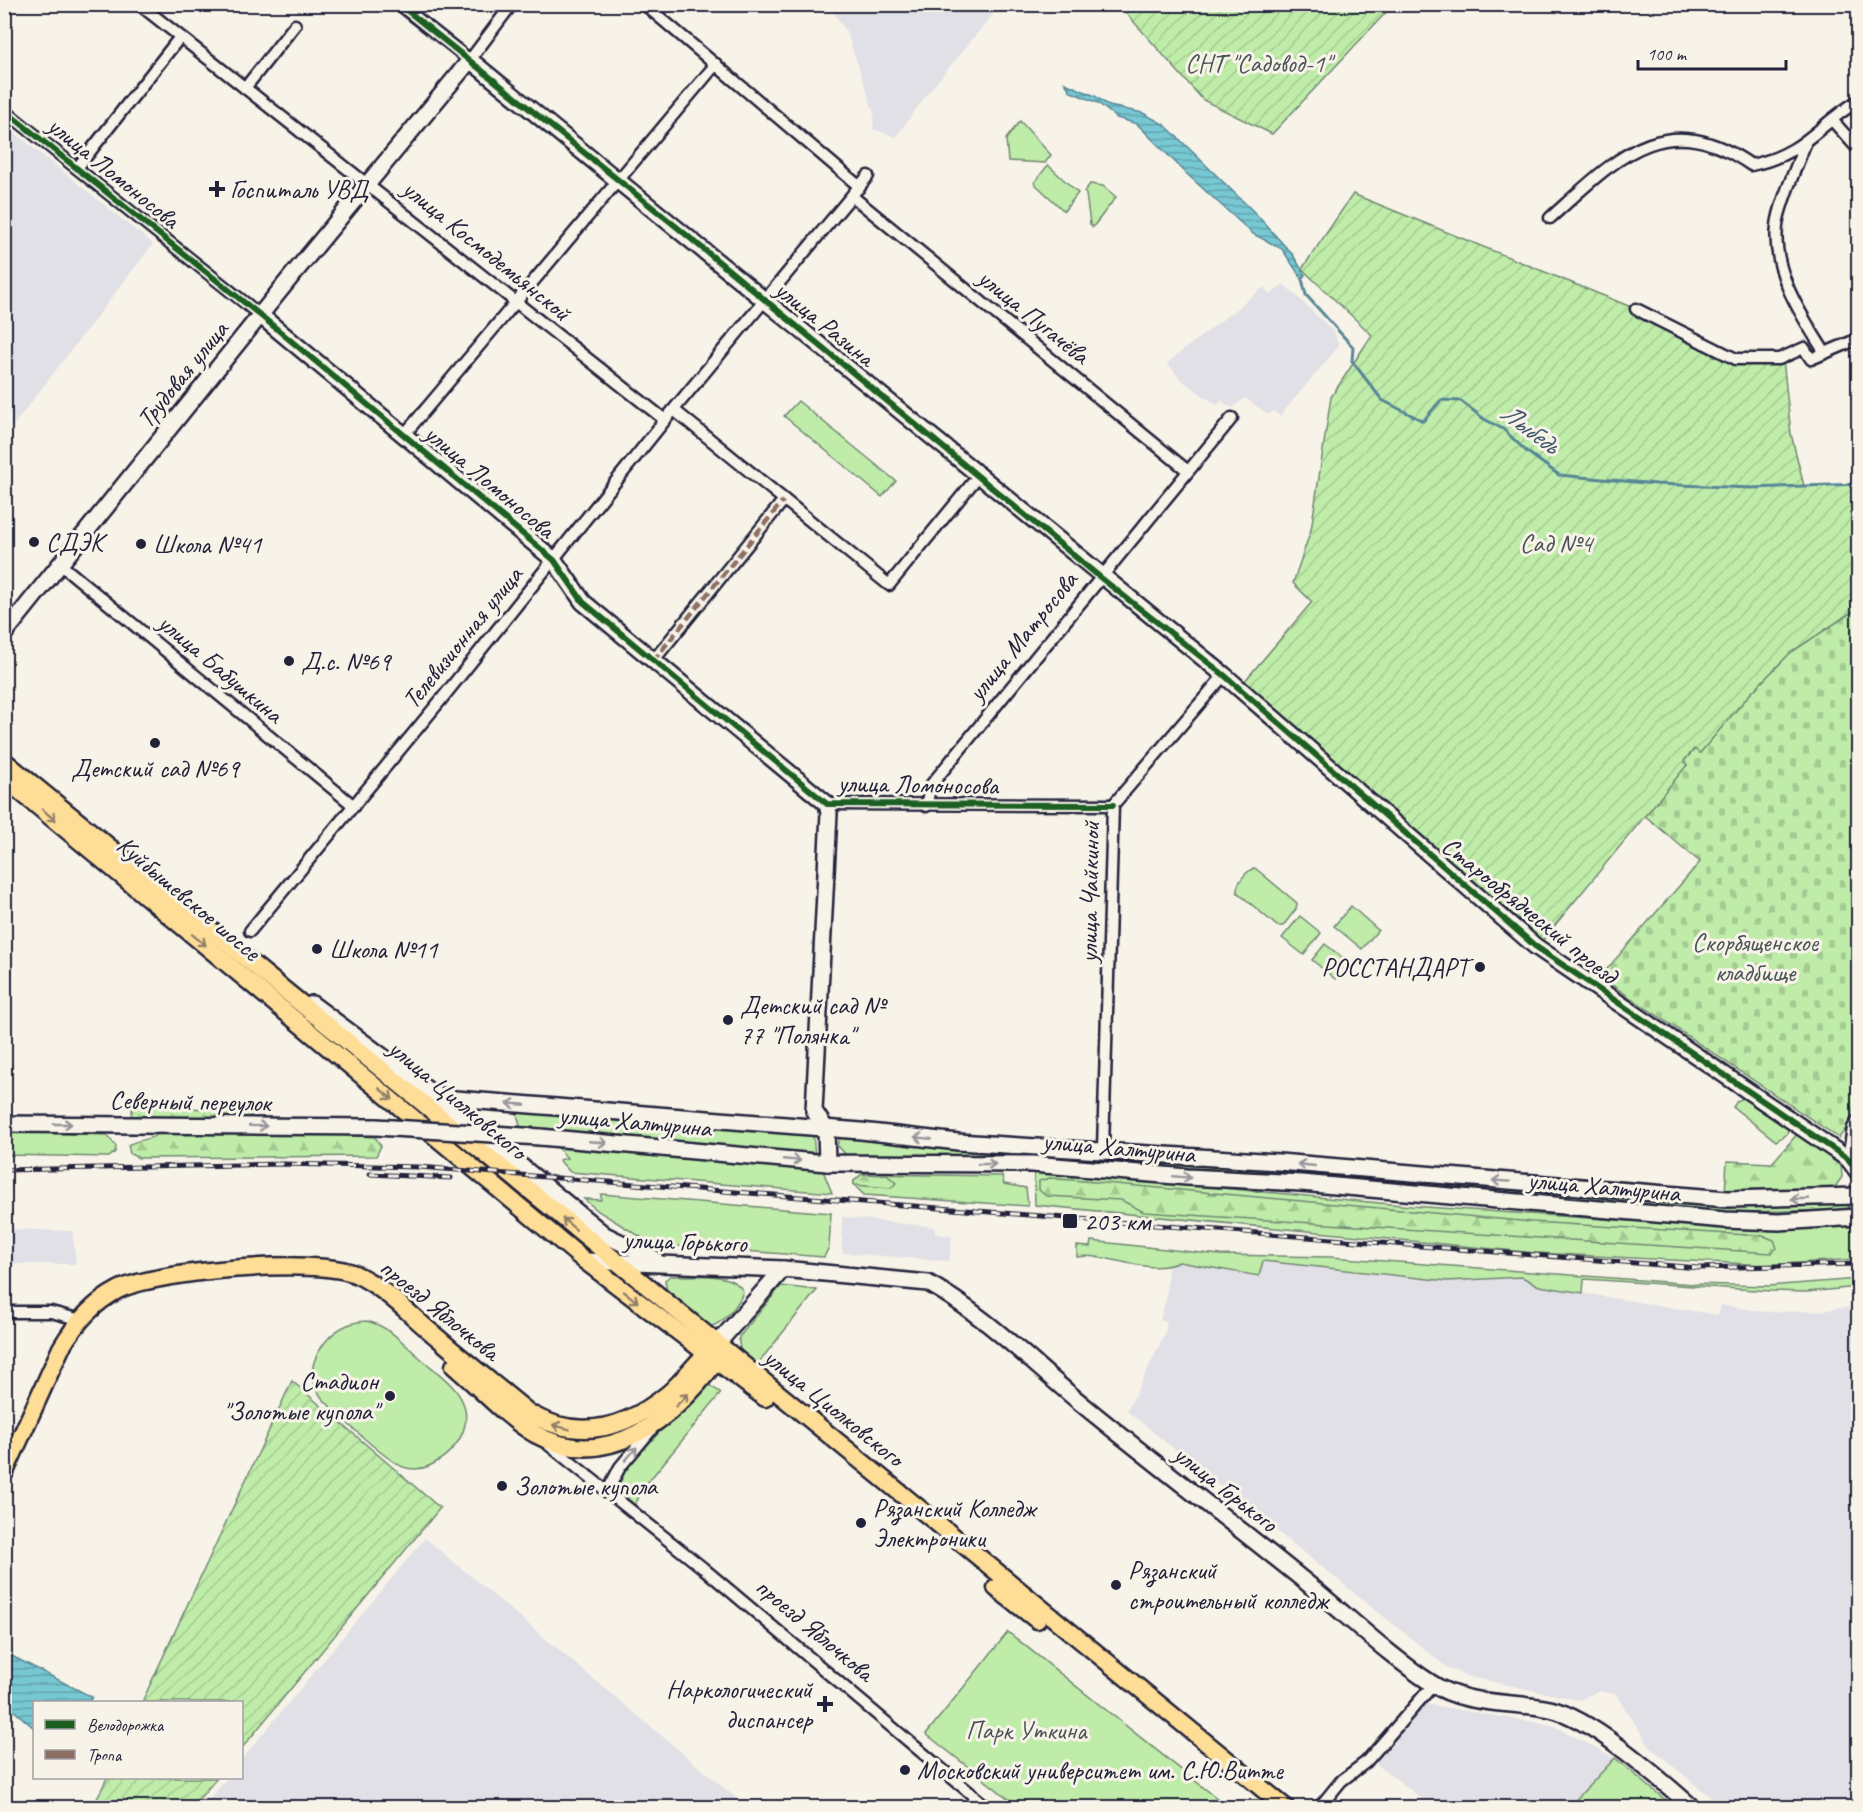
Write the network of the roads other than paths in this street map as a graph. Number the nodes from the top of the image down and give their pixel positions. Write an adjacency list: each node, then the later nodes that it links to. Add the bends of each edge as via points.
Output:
1 (139, 4): 6 (street, улица Космодемьянской)
2 (399, 4): 7 (street, улица Разина)
3 (512, 4): 7 (street, Трудовая улица)
4 (644, 4): 8 (street, улица Пугачёва)
5 (295, 25): 9 (street)
6 (180, 38): 9 (street, улица Космодемьянской); 15 (street)
7 (470, 60): 17 (street, улица Разина); 18 (street, Трудовая улица)
8 (716, 64): 17 (street); 19 (street, улица Пугачёва)
9 (245, 88): 18 (street, улица Космодемьянской)
10 (1858, 101): 12 (street)
11 (4, 110): 15 (street, улица Ломоносова)
12 (1832, 120): 13 (street); 14 (street)
13 (1805, 144): 20 (street, via 1774,160 1751,165 1711,143 1687,139 1641,145 1608,166); 26 (street, via 1776,225 1777,247 1790,296)
14 (1858, 149)
15 (76, 168): 24 (street, улица Ломоносова)
16 (868, 176): 19 (street, Телевизионная улица)
17 (620, 181): 21 (street, улица Разина); 22 (street)
18 (368, 184): 22 (street, улица Космодемьянской); 24 (street, Трудовая улица)
19 (856, 191): 21 (street, Телевизионная улица); 31 (street, улица Пугачёва)
20 (1550, 218)
21 (765, 299): 27 (street, Телевизионная улица); 32 (street, улица Разина)
22 (515, 301): 29 (street, улица Космодемьянской); 30 (street)
23 (1636, 309): 26 (street, via 1736,359 1779,358 1804,348 1811,359)
24 (260, 315): 30 (street, улица Ломоносова); 35 (street, Трудовая улица)
25 (1858, 339): 26 (street)
26 (1825, 353)
27 (674, 410): 29 (street, Телевизионная улица); 33 (street)
28 (1232, 418): 31 (street, улица Матросова)
29 (665, 420): 34 (street, Телевизионная улица)
30 (404, 435): 34 (street, улица Ломоносова)
31 (1188, 471): 36 (street, улица Матросова)
32 (979, 475): 33 (street, via 890,585); 36 (street, улица Разина)
33 (783, 501): 38 (street)
34 (554, 560): 38 (street, улица Ломоносова, via 584,602); 44 (street, Телевизионная улица)
35 (60, 564): 37 (street, Трудовая улица); 44 (street, улица Бабушкина)
36 (1101, 578): 39 (street, улица Разина); 45 (street, улица Матросова, via 931,785)
37 (4, 634)
38 (653, 661): 42 (street, улица Ломоносова)
39 (1224, 675): 43 (street, улица Чайкиной); 55 (street, Старообрядческий проезд, via 1535,946)
40 (4, 761): 47 (main road, Куйбышевское шоссе)
41 (4, 778): 48 (main road, Куйбышевское шоссе, one-way to 48)
42 (827, 804): 45 (street, улица Ломоносова); 53 (street, via 814,1111)
43 (1113, 805): 45 (street, улица Ломоносова); 54 (street, улица Чайкиной)
44 (354, 806): 46 (street, Телевизионная улица)
45 (926, 806)
46 (250, 930)
47 (247, 957): 48 (main road, Куйбышевское шоссе); 49 (street, Куйбышевское шоссе)
48 (346, 1050): 60 (main road, улица Циолковского, one-way to 60); 61 (main road, улица Циолковского, one-way to 48)
49 (433, 1094): 53 (street, улица Халтурина, one-way to 49, via 455,1099); 62 (street, Куйбышевское шоссе, via 605,1235)
50 (1858, 1120): 55 (street)
51 (4, 1124): 52 (street, Северный переулок, one-way to 52)
52 (376, 1127): 56 (street, улица Халтурина, one-way to 56, bridge, via 540,1137)
53 (826, 1129): 54 (street, улица Халтурина, one-way to 53, via 958,1142); 56 (street)
54 (1103, 1149): 58 (street, улица Халтурина, one-way to 54, via 1727,1199)
55 (1848, 1159): 57 (street, Старообрядческий проезд)
56 (827, 1163): 59 (street, улица Халтурина, one-way to 59, via 1032,1164 1725,1220 1779,1222)
57 (1858, 1172)
58 (1858, 1196)
59 (1858, 1217)
60 (585, 1261): 61 (street, улица Горького); 66 (main road, улица Циолковского, one-way to 66)
61 (614, 1262): 62 (street, улица Горького); 66 (main road, улица Циолковского)
62 (663, 1263): 63 (street, улица Горького)
63 (783, 1269): 66 (street, улица Горького); 71 (street, улица Горького, via 910,1280 928,1283 947,1294)
64 (4, 1312): 65 (street, via 51,1312)
65 (81, 1320): 66 (main road, проезд Яблочкова, one-way to 65, via 653,1405 618,1423 582,1430 544,1422 529,1413 371,1283 342,1269 296,1265 152,1279 118,1290); 68 (main road, проезд Яблочкова, via 136,1292 162,1287 294,1276 337,1279 374,1299); 69 (main road, проезд Яблочкова, via 61,1348)
66 (713, 1353): 67 (main road, проезд Яблочкова, one-way to 66, via 696,1386); 73 (main road, улица Циолковского); 74 (main road, улица Циолковского)
67 (661, 1419): 68 (main road, проезд Яблочкова, via 641,1432 605,1445 562,1445); 70 (street, проезд Яблочкова, one-way to 67, via 620,1467)
68 (535, 1434): 70 (street, проезд Яблочкова)
69 (4, 1474)
70 (607, 1492): 72 (street, проезд Яблочкова)
71 (1433, 1685): 75 (street, via 1366,1762 1341,1781); 76 (street, улица Горького, via 1480,1700 1552,1709 1642,1764)
72 (988, 1808)
73 (1268, 1808)
74 (1286, 1808)
75 (1319, 1808)
76 (1693, 1808)

